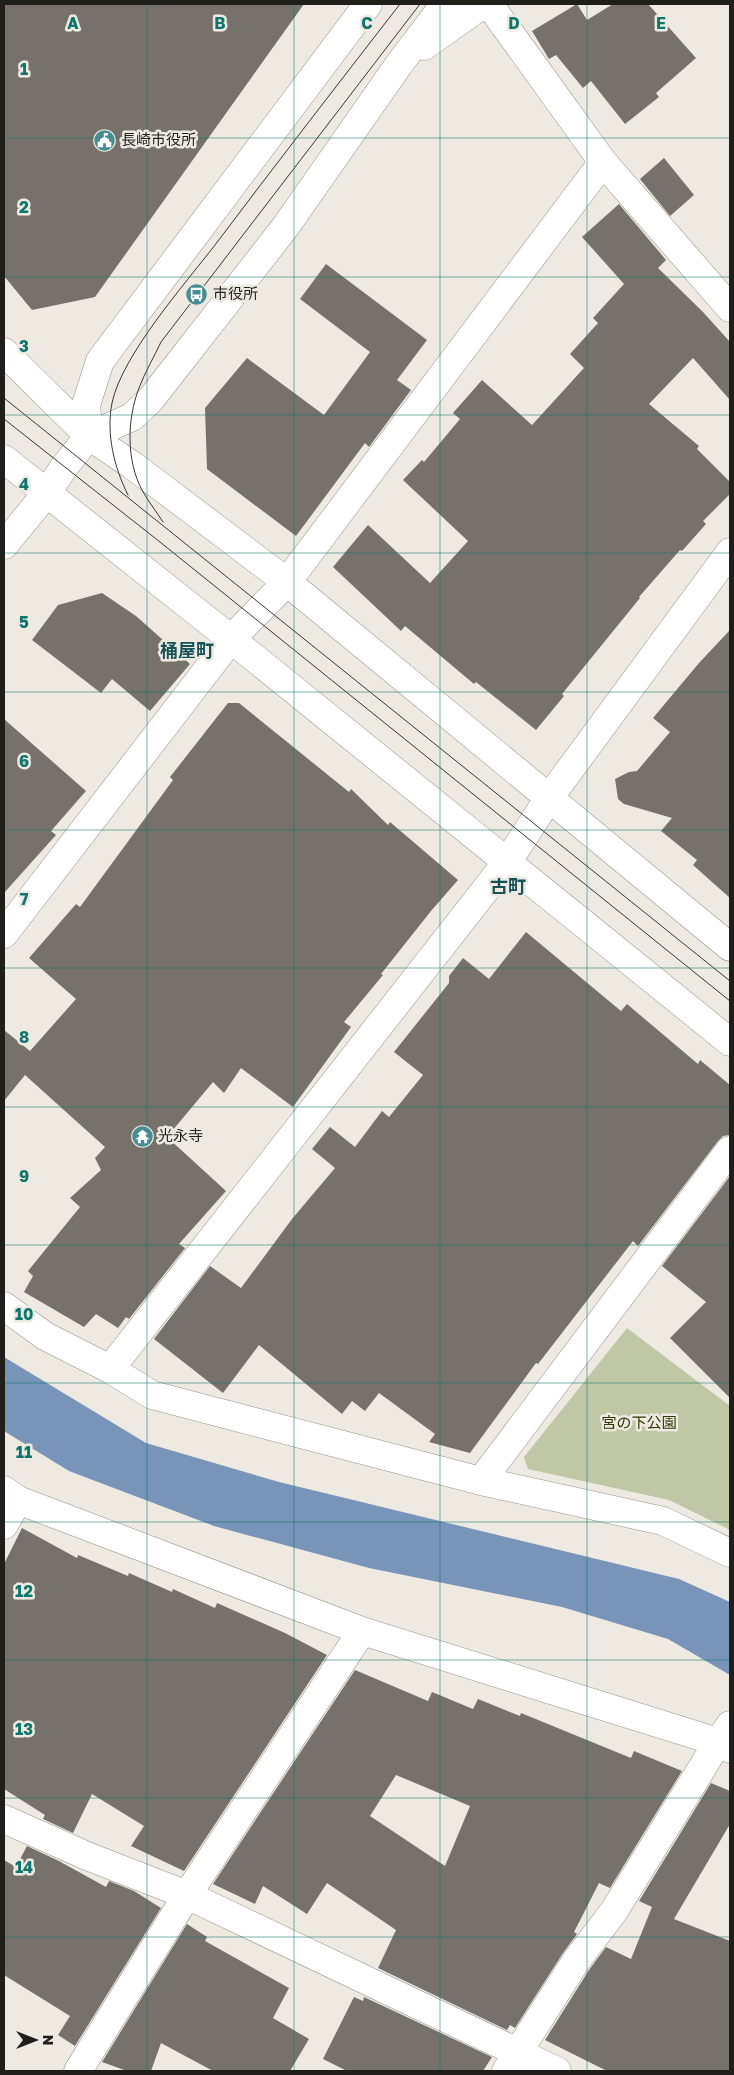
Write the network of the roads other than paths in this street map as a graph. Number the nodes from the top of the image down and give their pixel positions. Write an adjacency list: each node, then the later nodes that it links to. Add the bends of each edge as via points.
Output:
1 (368, 4): 5 (street)
2 (445, 4): 6 (street)
3 (483, 4): 6 (street)
4 (489, 4): 7 (street)
5 (354, 16): 10 (street, via 100,361 86,405)
6 (400, 63): 10 (street, via 286,226 151,399 132,417)
7 (603, 162): 8 (street); 15 (street)
8 (730, 308)
9 (4, 352): 10 (street)
10 (89, 436): 12 (street); 15 (street)
11 (4, 459): 12 (street)
12 (46, 494): 13 (street); 16 (street)
13 (4, 545)
14 (730, 552): 17 (street)
15 (287, 582): 16 (street); 17 (street)
16 (231, 639): 18 (street); 19 (street)
17 (549, 798): 18 (street); 20 (street)
18 (508, 862): 21 (street); 24 (street)
19 (4, 934)
20 (730, 947)
21 (730, 1042)
22 (730, 1150): 25 (street)
23 (4, 1306): 24 (street, via 44,1336)
24 (110, 1369): 25 (street, via 152,1395)
25 (481, 1482): 28 (street, via 663,1520)
26 (11, 1495): 27 (street); 29 (street)
27 (4, 1525)
28 (730, 1552)
29 (362, 1631): 30 (street); 32 (street)
30 (726, 1738): 33 (street)
31 (4, 1819): 32 (street)
32 (187, 1895): 33 (street); 34 (street)
33 (512, 2062): 35 (street)
34 (78, 2071)
35 (557, 2071)

